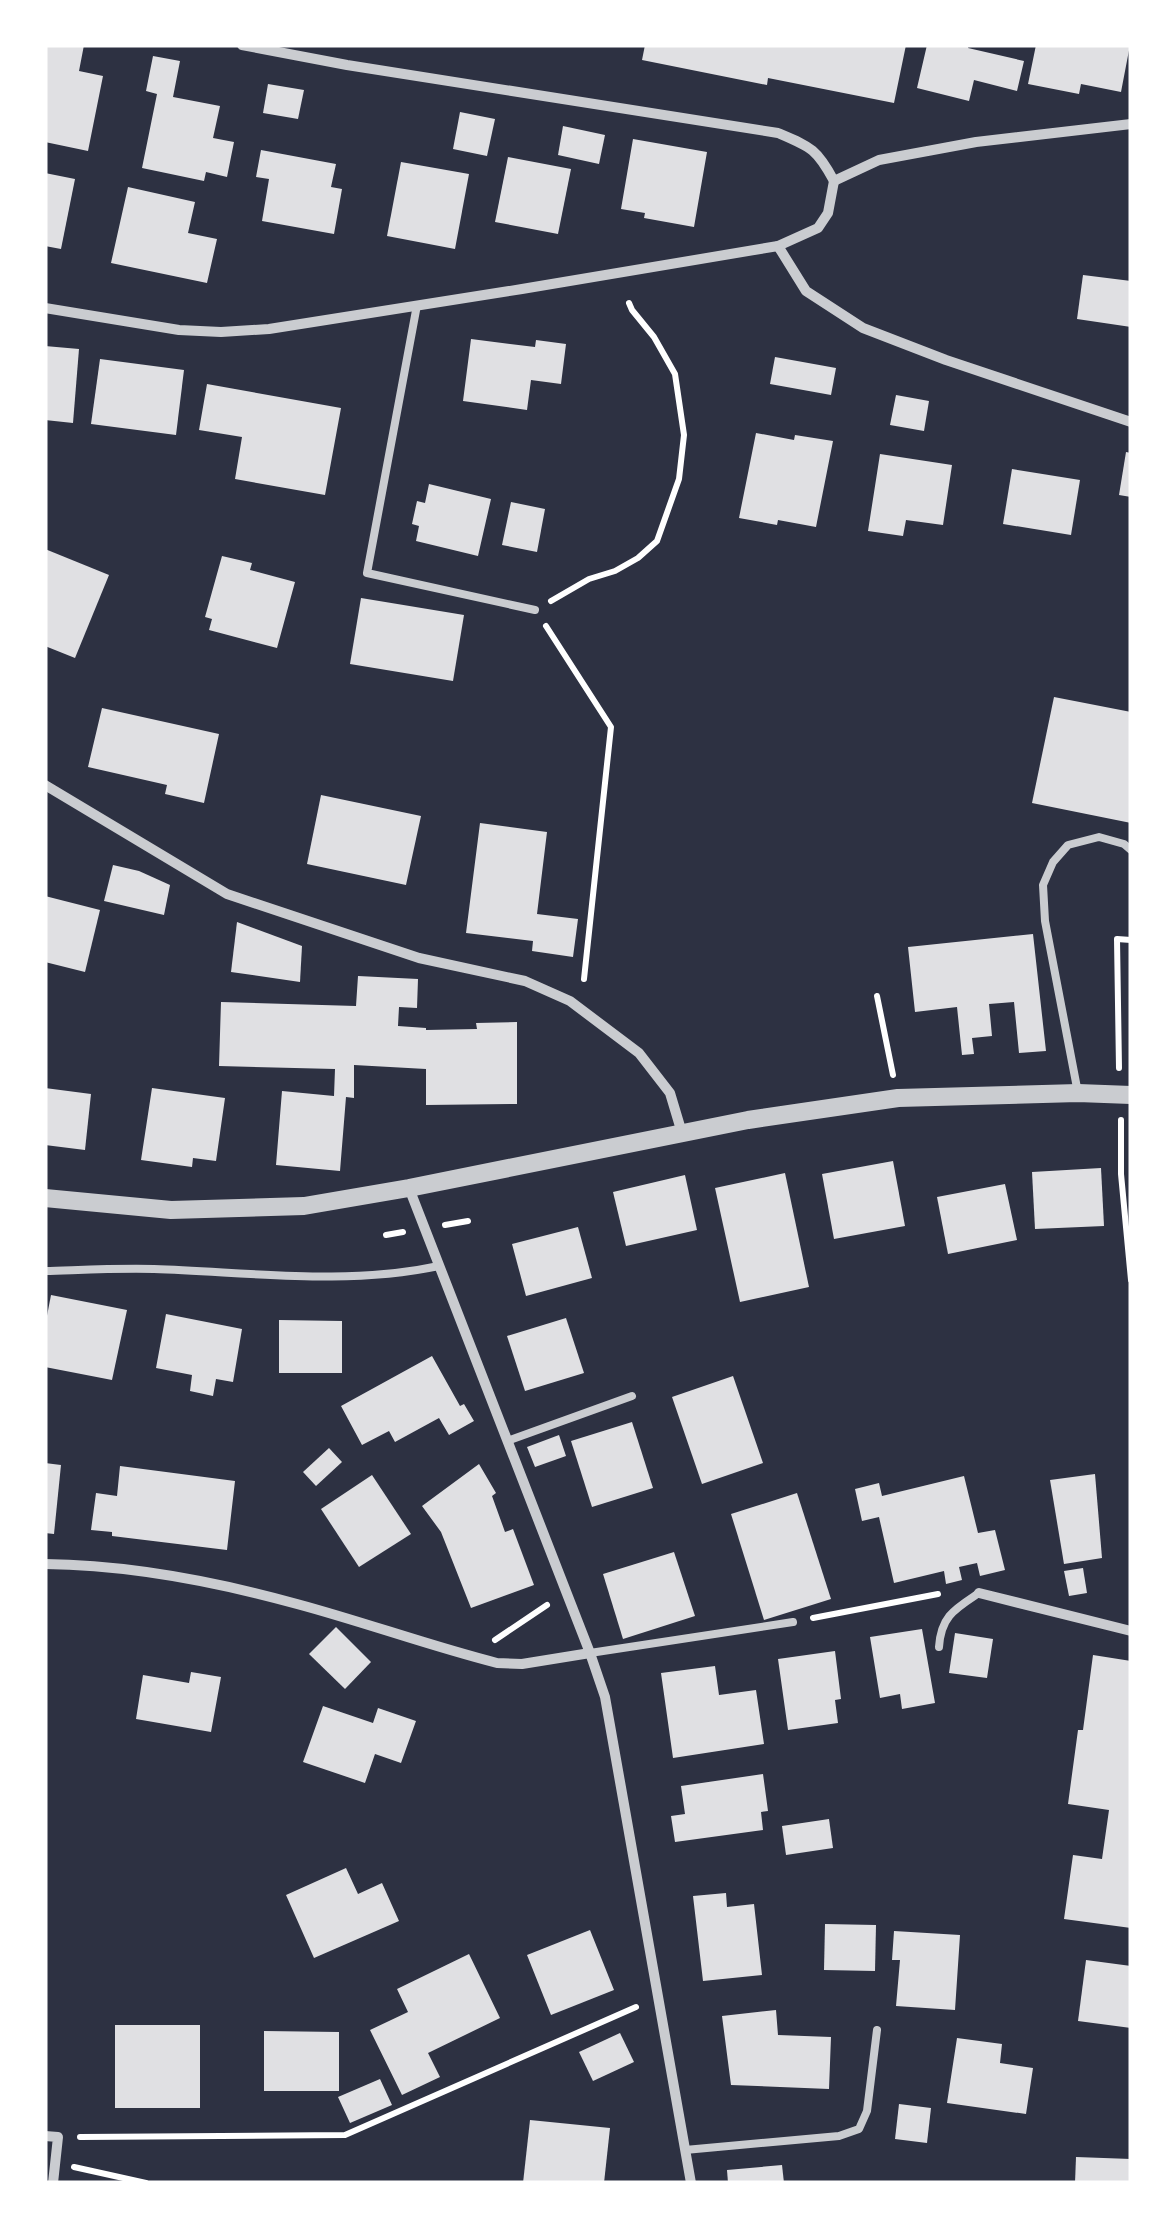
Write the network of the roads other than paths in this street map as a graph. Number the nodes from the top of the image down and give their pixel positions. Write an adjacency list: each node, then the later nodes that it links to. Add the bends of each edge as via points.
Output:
1 (242, 45): 3 (street, via 778,133 806,144)
2 (1131, 124): 3 (street, via 878,160)
3 (834, 181): 4 (street, via 818,228)
4 (778, 246): 5 (street); 7 (street, via 806,292 863,328)
5 (416, 305): 6 (street, via 221,332); 8 (lane, via 367,573)
6 (45, 308)
7 (1131, 422)
8 (535, 610)
9 (45, 785): 13 (street, via 227,894 570,1000 639,1053 670,1092)
10 (1131, 850): 11 (lane, via 1099,837 1068,845 1043,885)
11 (1078, 1092): 12 (street); 13 (street, via 898,1098)
12 (1131, 1094)
13 (682, 1134): 14 (street)
14 (409, 1188): 15 (street, via 304,1206 171,1210); 16 (street)
15 (45, 1198)
16 (440, 1266): 17 (lane, via 368,1276); 19 (street)
17 (45, 1271)
18 (632, 1396): 19 (lane)
19 (507, 1441): 25 (street)
20 (45, 1564): 25 (street, via 168,1574 231,1587 497,1663)
21 (978, 1593): 23 (street); 24 (lane, via 951,1612)
22 (793, 1622): 25 (lane)
23 (1131, 1632)
24 (939, 1647)
25 (590, 1653): 28 (street, via 605,1697)
26 (876, 2030): 28 (lane, via 867,2111 858,2129)
27 (51, 2136): 29 (street)
28 (685, 2150): 30 (street)
29 (53, 2183)
30 (691, 2183)

